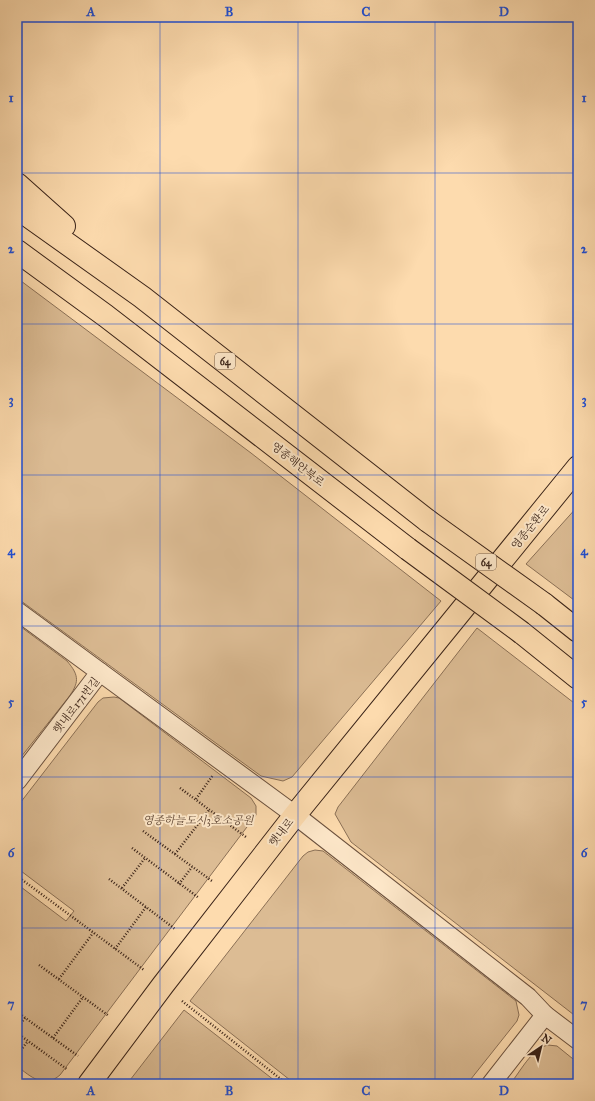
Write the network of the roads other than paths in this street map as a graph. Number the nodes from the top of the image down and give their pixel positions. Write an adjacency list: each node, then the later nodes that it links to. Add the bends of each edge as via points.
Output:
1 (17, 184): 4 (main road)
2 (17, 208): 4 (main road, 64)
3 (17, 252): 10 (main road, 영종해안북로, bridge, via 106,316)
4 (142, 297): 8 (main road, 64, bridge, via 428,521)
5 (578, 467): 6 (main road, 영종순환로)
6 (481, 586): 12 (main road, 햇내로)
7 (17, 611): 9 (street, 햇내로171번길)
8 (578, 631)
9 (100, 672): 11 (street, 햇내로171번길); 12 (street)
10 (578, 678)
11 (17, 780)
12 (295, 815): 13 (street, via 522,993); 15 (main road, 햇내로)
13 (545, 1015): 14 (street); 16 (street)
14 (578, 1040)
15 (89, 1084)
16 (491, 1084)

